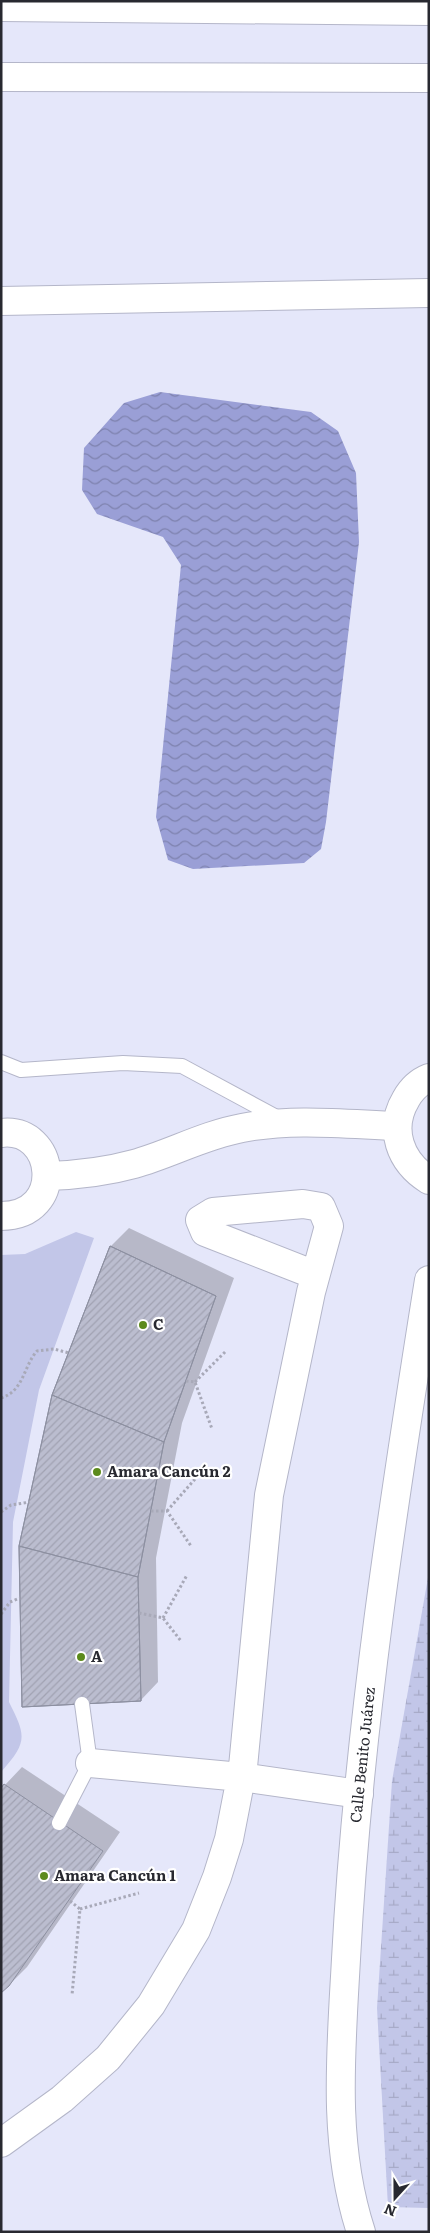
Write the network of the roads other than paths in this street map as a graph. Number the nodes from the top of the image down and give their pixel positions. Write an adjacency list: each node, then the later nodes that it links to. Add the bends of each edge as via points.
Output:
1 (1, 7): 2 (street)
2 (429, 11)
3 (1, 77): 4 (street)
4 (429, 78)
5 (428, 294): 6 (street)
6 (1, 301)
7 (1, 1062): 9 (lane, via 21,1070 123,1064 182,1066)
8 (429, 1078): 10 (street, via 410,1092 401,1108)
9 (284, 1122): 10 (street); 12 (street, via 203,1138 135,1163 101,1171)
10 (397, 1126): 13 (street, via 398,1142 404,1157)
11 (1, 1133): 12 (street, via 18,1134 30,1141 40,1151)
12 (48, 1176): 14 (street, via 38,1202 20,1214)
13 (429, 1180)
14 (1, 1216)
15 (315, 1276): 19 (street, via 269,1496)
16 (429, 1280): 20 (street, Calle Benito Juárez, via 384,1569)
17 (82, 1704): 18 (lane)
18 (90, 1763): 19 (street); 21 (lane)
19 (242, 1777): 20 (street); 22 (street, via 229,1839 196,1930 151,2005 108,2058 62,2099)
20 (359, 1794): 23 (street, Calle Benito Juárez, via 350,1890 339,2095 346,2180)
21 (59, 1823)
22 (1, 2142)
23 (361, 2232)

